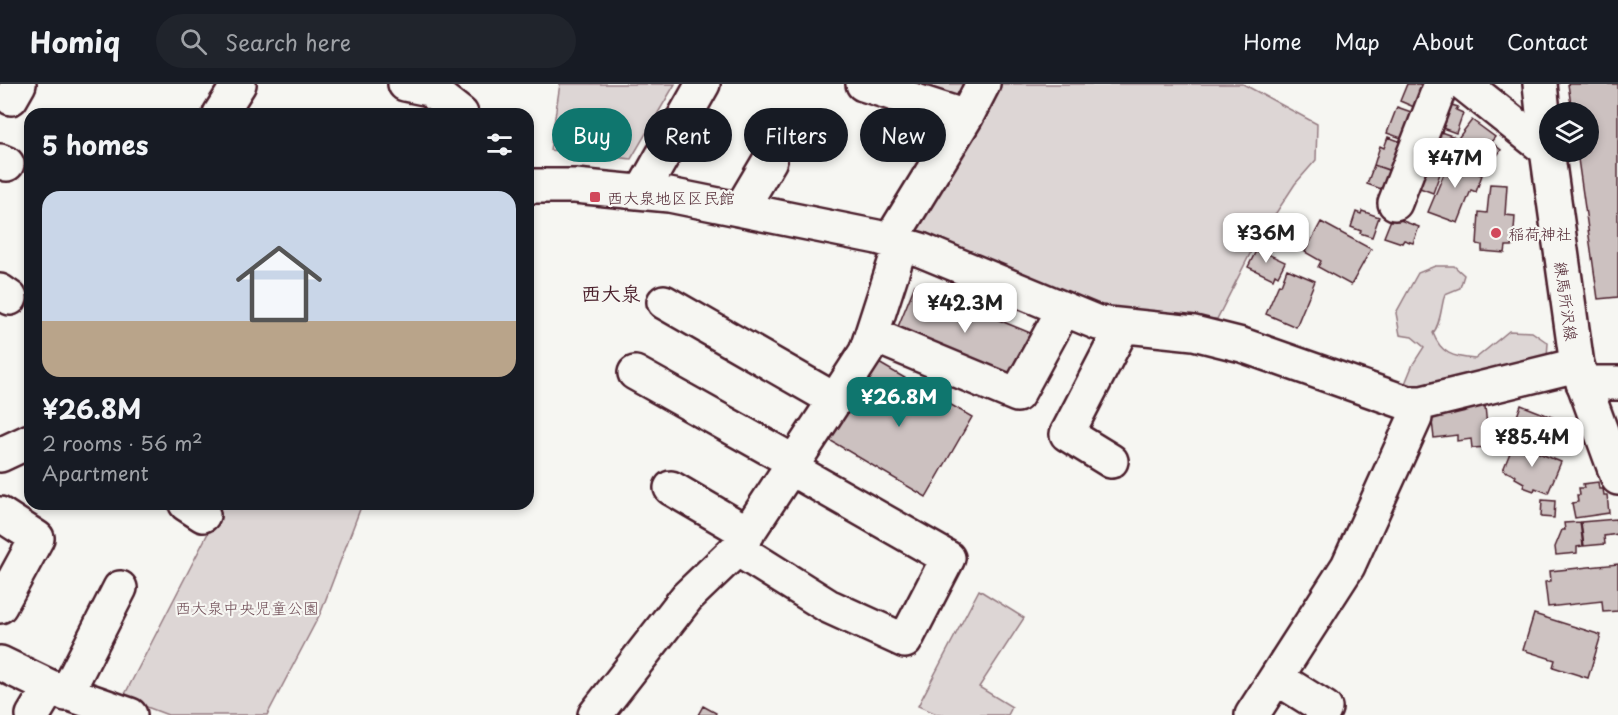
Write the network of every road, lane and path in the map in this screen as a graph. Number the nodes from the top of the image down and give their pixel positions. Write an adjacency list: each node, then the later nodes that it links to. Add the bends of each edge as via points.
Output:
1 (239, 84): 10 (street)
2 (703, 84): 17 (street)
3 (863, 84): 12 (street)
4 (983, 84): 12 (street)
5 (1441, 84): 18 (street)
6 (1464, 84): 13 (street)
7 (1540, 84): 9 (street, 練馬所沢線)
8 (422, 86): 11 (street)
9 (1542, 102)
10 (224, 108)
11 (453, 108)
12 (966, 117): 20 (street)
13 (1539, 144)
14 (769, 162): 19 (street)
15 (1549, 162): 26 (street, 練馬所沢線)
16 (534, 186): 17 (street)
17 (642, 192): 19 (street)
18 (1395, 203)
19 (741, 209): 20 (street)
20 (895, 242): 22 (street); 28 (street, via 866,352)
21 (664, 302): 28 (street)
22 (1064, 309): 23 (street, via 1098,323); 24 (street, via 1017,395)
23 (1123, 326): 29 (street, via 1194,333 1242,345); 32 (street, via 1067,434)
24 (887, 341)
25 (635, 373): 33 (street)
26 (1580, 374): 27 (street); 29 (street); 34 (street, 練馬所沢線)
27 (1618, 383)
28 (835, 400): 33 (street)
29 (1416, 403): 41 (street, via 1415,418 1348,566)
30 (24, 444): 31 (street)
31 (0, 455)
32 (1111, 461)
33 (792, 465): 37 (street); 37 (street, via 948,558 905,641 828,606)
34 (1618, 478)
35 (671, 488): 37 (street)
36 (0, 514): 39 (street, via 37,538)
37 (742, 541): 45 (street, via 687,597)
38 (120, 588): 42 (street)
39 (0, 606)
40 (0, 663): 42 (street)
41 (1277, 678): 46 (street); 47 (street, via 1325,708)
42 (58, 691): 43 (street); 44 (street)
43 (33, 715)
44 (130, 715)
45 (594, 715)
46 (1252, 715)
47 (1322, 715)

